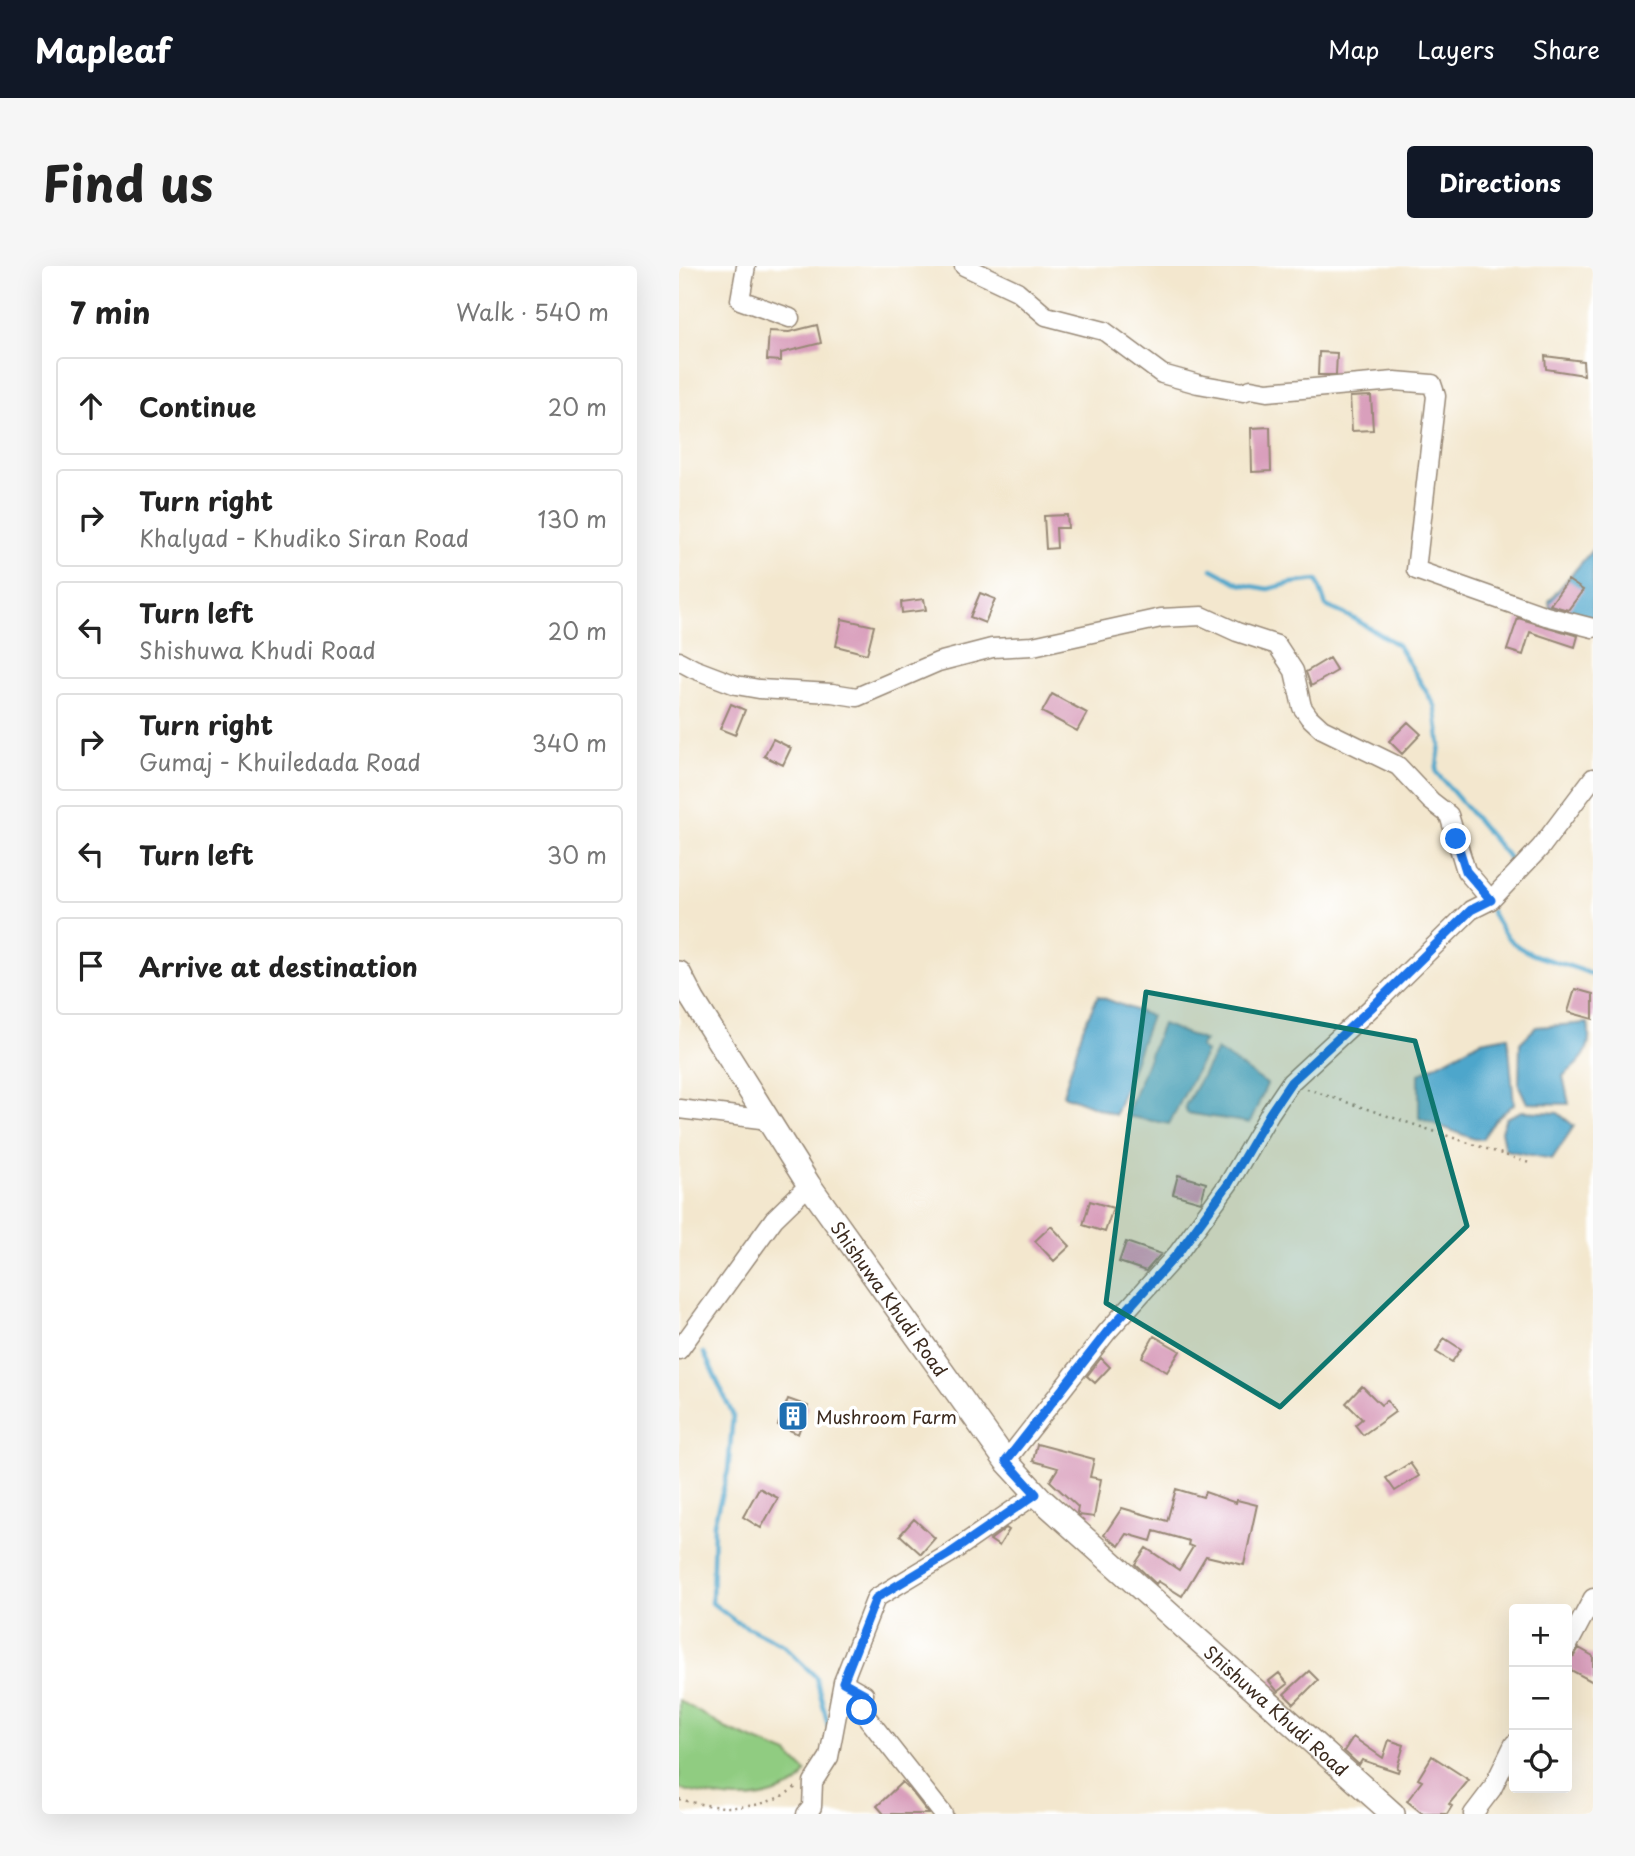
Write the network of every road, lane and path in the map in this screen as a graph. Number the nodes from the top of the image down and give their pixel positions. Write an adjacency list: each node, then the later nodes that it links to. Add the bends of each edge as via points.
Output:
1 (747, 266): 3 (street, via 740,300)
2 (964, 266): 4 (street, via 1017,291 1046,316 1104,331 1161,374 1198,384 1267,392 1395,381 1432,384 1436,396 1416,570)
3 (790, 318)
4 (1593, 628)
5 (679, 661): 7 (street, via 736,685 857,696 938,662 992,649 1033,646 1161,618 1202,616 1277,645 1294,671 1308,718 1398,766 1449,815 1466,871)
6 (1593, 778): 7 (street, via 1541,847)
7 (1491, 900): 10 (street, via 1471,910)
8 (679, 973): 9 (main road, Shishuwa Khudi Road)
9 (686, 1000): 12 (main road, Shishuwa Khudi Road)
10 (1291, 1082): 13 (path); 16 (street, via 1229,1183 1178,1253 1107,1332)
11 (679, 1109): 12 (street)
12 (769, 1119): 14 (main road, Shishuwa Khudi Road)
13 (1529, 1163)
14 (809, 1185): 15 (street, via 774,1219); 16 (main road, Shishuwa Khudi Road)
15 (679, 1350)
16 (1006, 1461): 17 (main road, Shishuwa Khudi Road)
17 (1036, 1494): 20 (street, via 876,1598); 26 (main road, Shishuwa Khudi Road)
18 (1593, 1598): 19 (street)
19 (1572, 1638)
20 (843, 1682): 22 (street, via 829,1757); 25 (street, via 865,1694 862,1710)
21 (1509, 1754): 27 (street)
22 (813, 1782): 23 (path, via 801,1783 784,1796 751,1807 702,1806); 24 (street, via 812,1807)
23 (679, 1800)
24 (807, 1814)
25 (943, 1814)
26 (1393, 1814)
27 (1473, 1814)

